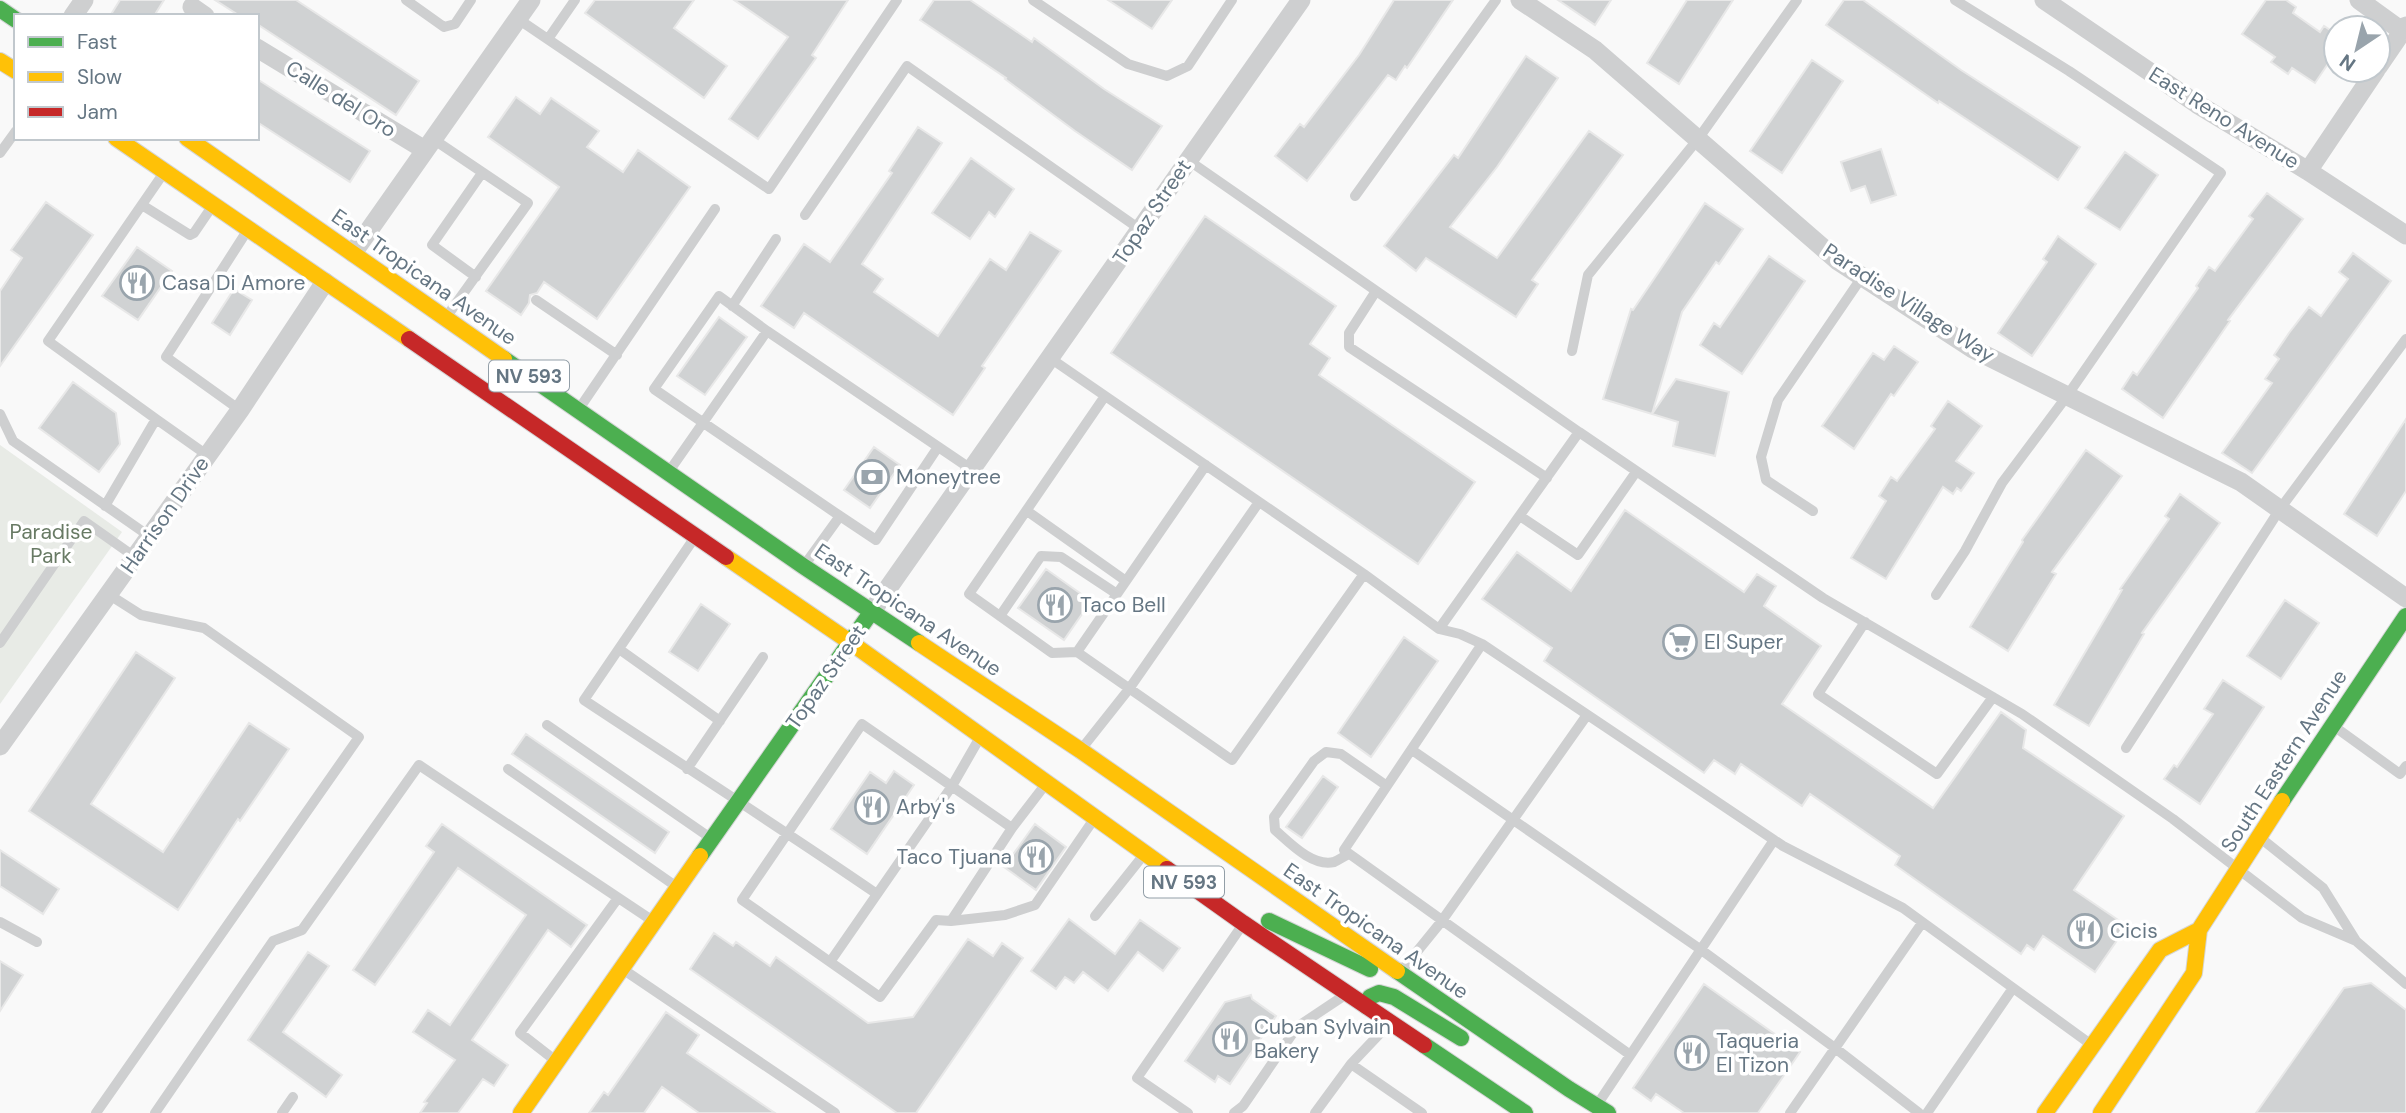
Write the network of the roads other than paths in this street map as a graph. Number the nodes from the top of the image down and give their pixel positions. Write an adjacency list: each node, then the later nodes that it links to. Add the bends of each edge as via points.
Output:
1 (406, 0): 2 (lane, via 444,27 455,24)
2 (471, 0)
3 (531, 0): 15 (street)
4 (575, 0): 17 (lane)
5 (897, 0): 17 (lane, via 769,188)
6 (1033, 0): 7 (lane, via 1128,64 1167,76 1188,66)
7 (1232, 0)
8 (1301, 0): 27 (street, Topaz Street)
9 (1496, 0): 32 (lane)
10 (1520, 0): 22 (street, Paradise Village Way, via 1595,50)
11 (1797, 0): 22 (lane)
12 (1955, 0): 57 (lane, via 2221,173)
13 (2044, 0): 28 (street, East Reno Avenue, via 2197,104)
14 (2358, 0): 16 (street)
15 (519, 19): 17 (lane); 25 (street)
16 (2404, 29): 18 (street)
17 (548, 39)
18 (2392, 47)
19 (259, 49): 25 (street, Calle del Oro)
20 (2367, 84): 28 (street)
21 (14, 134): 26 (lane)
22 (1698, 139): 44 (street, Paradise Village Way); 53 (lane, via 1588,275)
23 (119, 140): 29 (main road, NV 593)
24 (190, 140): 42 (main road, East Tropicana Avenue / NV 593)
25 (429, 145): 30 (lane); 42 (street)
26 (0, 153)
27 (1187, 160): 38 (street, Topaz Street); 46 (lane)
28 (2308, 171): 39 (street, East Reno Avenue)
29 (165, 172): 31 (main road); 33 (main road, NV 593); 34 (lane)
30 (482, 173): 43 (lane, via 432,245); 43 (lane, via 528,203)
31 (230, 196)
32 (1354, 196)
33 (214, 204): 34 (lane, via 190,235); 37 (main road, NV 593)
34 (142, 205): 61 (lane, via 48,341)
35 (715, 209): 54 (lane)
36 (805, 215): 38 (lane, via 907,66)
37 (249, 228): 45 (main road, NV 593); 58 (lane, via 166,357)
38 (1141, 231): 55 (street, Topaz Street)
39 (2406, 235)
40 (776, 239): 48 (lane)
41 (325, 253): 42 (main road)
42 (352, 253): 50 (main road, East Tropicana Avenue / NV 593)
43 (476, 277): 50 (lane)
44 (1861, 277): 57 (street, Paradise Village Way, via 1973,349); 75 (lane, via 1778,400 1761,457 1766,480)
45 (331, 278): 58 (street, Harrison Drive); 79 (main road, NV 593)
46 (1376, 291): 63 (lane); 70 (lane, via 1349,333 1349,347)
47 (536, 300): 54 (lane)
48 (732, 306): 51 (lane); 62 (lane, via 719,296 654,389)
49 (401, 307): 50 (main road)
50 (444, 319): 59 (main road, East Tropicana Avenue / NV 593)
51 (767, 331): 62 (lane); 64 (lane)
52 (2406, 339): 73 (lane)
53 (1572, 351)
54 (617, 355): 59 (lane)
55 (1050, 358): 56 (lane); 67 (street, Topaz Street)
56 (1105, 396): 66 (lane); 74 (lane)
57 (2067, 396): 73 (street, Paradise Village Way, via 2241,482); 86 (lane, via 2002,483)
58 (240, 410): 65 (street, Harrison Drive)
59 (579, 410): 68 (main road, East Tropicana Avenue / NV 593)
60 (0, 414): 72 (lane, via 13,441)
61 (156, 419): 65 (lane); 72 (lane)
62 (702, 423): 68 (lane); 76 (lane)
63 (1580, 432): 69 (lane); 70 (lane)
64 (938, 447): 67 (lane); 76 (lane, via 876,540)
65 (207, 455): 78 (street, Harrison Drive)
66 (1206, 466): 71 (lane); 83 (lane)
67 (971, 469): 88 (street, Topaz Street)
68 (668, 472): 81 (main road, East Tropicana Avenue / NV 593)
69 (1636, 472): 77 (lane, via 1578,555); 91 (lane)
70 (1547, 478): 77 (lane)
71 (1259, 502): 82 (lane); 100 (lane)
72 (105, 506): 78 (lane)
73 (2280, 509): 87 (street, Paradise Village Way); 108 (lane)
74 (1027, 510): 83 (lane); 90 (lane, via 969,594)
75 (1813, 511)
76 (840, 516): 81 (lane)
77 (1520, 516): 92 (lane)
78 (149, 536): 80 (street, Harrison Drive)
79 (695, 537): 94 (main road, NV 593); 97 (lane)
80 (135, 557): 84 (street, Harrison Drive); 95 (lane, via 85,521)
81 (803, 566): 88 (main road, East Tropicana Avenue / NV 593)
82 (1364, 574): 92 (lane); 100 (lane, via 1232,760)
83 (1126, 581): 85 (lane)
84 (108, 594): 107 (street, Harrison Drive); 158 (lane, via 141,615 204,628 359,737)
85 (1117, 594): 90 (lane, via 1061,557 1041,556); 98 (lane)
86 (1936, 595)
87 (2406, 598)
88 (872, 611): 94 (main road, Topaz Street); 110 (main road, East Tropicana Avenue / NV 593)
89 (2406, 616): 93 (main road, South Eastern Avenue)
90 (1000, 617): 98 (lane, via 1052,653)
91 (1865, 622): 101 (lane); 101 (lane, via 1818,694 1937,774)
92 (1439, 629): 96 (lane)
93 (2401, 635): 104 (main road, South Eastern Avenue)
94 (850, 642): 106 (main road, NV 593); 117 (main road, Topaz Street)
95 (0, 643)
96 (1482, 643): 102 (lane); 109 (lane)
97 (619, 649): 103 (lane); 113 (lane, via 584,700)
98 (1076, 652): 100 (lane)
99 (763, 657): 103 (lane)
100 (1129, 689): 110 (lane)
101 (1993, 697): 127 (lane, via 2162,811)
102 (1587, 715): 119 (lane); 124 (lane)
103 (720, 721): 113 (lane)
104 (2331, 724): 111 (lane, via 2400,774); 122 (main road, South Eastern Avenue)
105 (547, 725): 123 (lane)
106 (981, 736): 114 (main road, NV 593); 115 (lane)
107 (1, 742)
108 (2126, 748)
109 (1412, 750): 116 (lane); 119 (lane)
110 (1080, 751): 144 (main road, East Tropicana Avenue / NV 593)
111 (2406, 766)
112 (508, 769): 128 (lane)
113 (687, 769): 117 (lane)
114 (1046, 783): 118 (main road, NV 593); 120 (lane)
115 (952, 786): 120 (lane); 121 (lane, via 862,724); 129 (lane)
116 (1387, 786): 126 (lane, via 1344,850); 126 (lane, via 1341,754 1326,752 1314,761 1274,817 1275,830 1318,862 1333,862)
117 (738, 803): 121 (lane); 123 (main road, Topaz Street)
118 (1094, 819): 125 (main road, NV 593); 132 (lane, via 1035,905 1005,915)
119 (1512, 821): 135 (lane); 141 (lane)
120 (1012, 828): 132 (lane)
121 (788, 833): 129 (lane); 142 (lane, via 741,900)
122 (2259, 838): 127 (main road, South Eastern Avenue); 139 (lane, via 2323,888)
123 (712, 839): 128 (main road, Topaz Street)
124 (1774, 840): 137 (lane, via 1903,908); 141 (lane)
125 (1144, 854): 131 (lane); 136 (main road, NV 593)
126 (1349, 854): 135 (lane)
127 (2239, 870): 138 (main road, South Eastern Avenue); 139 (lane, via 2302,918)
128 (678, 887): 134 (main road, Topaz Street)
129 (877, 894): 142 (lane)
130 (618, 898): 134 (lane); 153 (lane, via 520,1033); 159 (lane, via 419,765 302,930 273,941)
131 (1095, 916)
132 (950, 921): 142 (lane, via 936,920 880,997)
133 (0, 922): 140 (lane)
134 (654, 922): 143 (main road, Topaz Street)
135 (1441, 922): 144 (lane); 152 (lane)
136 (1244, 923): 144 (main road, via 1271,921 1365,968); 147 (main road, NV 593); 163 (lane, via 1137,1078)
137 (1922, 923): 146 (lane); 151 (lane)
138 (2199, 930): 150 (main road, South Eastern Avenue, via 2160,950); 172 (main road, South Eastern Avenue, via 2194,973)
139 (2356, 941): 145 (lane)
140 (37, 942)
141 (1700, 949): 151 (lane); 152 (lane)
142 (830, 962)
143 (621, 968): 153 (main road, Topaz Street); 162 (lane)
144 (1399, 973): 155 (main road, East Tropicana Avenue / NV 593)
145 (2406, 984)
146 (2013, 988): 150 (lane); 170 (lane)
147 (1347, 994): 148 (main road, NV 593); 164 (lane, via 1297,1027)
148 (1366, 1006): 149 (main road, NV 593); 155 (main road, via 1379,993 1394,997 1477,1047)
149 (1390, 1023): 154 (lane); 167 (main road, NV 593)
150 (2092, 1046): 171 (main road, South Eastern Avenue)
151 (1835, 1048): 168 (lane); 169 (lane)
152 (1629, 1054): 157 (lane)
153 (556, 1062): 161 (main road, Topaz Street)
154 (1351, 1064): 165 (lane); 166 (lane)
155 (1569, 1089): 157 (main road, East Tropicana Avenue / NV 593)
156 (293, 1097): 160 (lane)
157 (1603, 1109)
158 (96, 1113)
159 (155, 1113)
160 (282, 1113)
161 (521, 1113)
162 (835, 1113)
163 (1188, 1113)
164 (1234, 1113)
165 (1315, 1113)
166 (1422, 1113)
167 (1525, 1113)
168 (1790, 1113)
169 (1919, 1113)
170 (1927, 1113)
171 (2045, 1113)
172 (2101, 1113)

